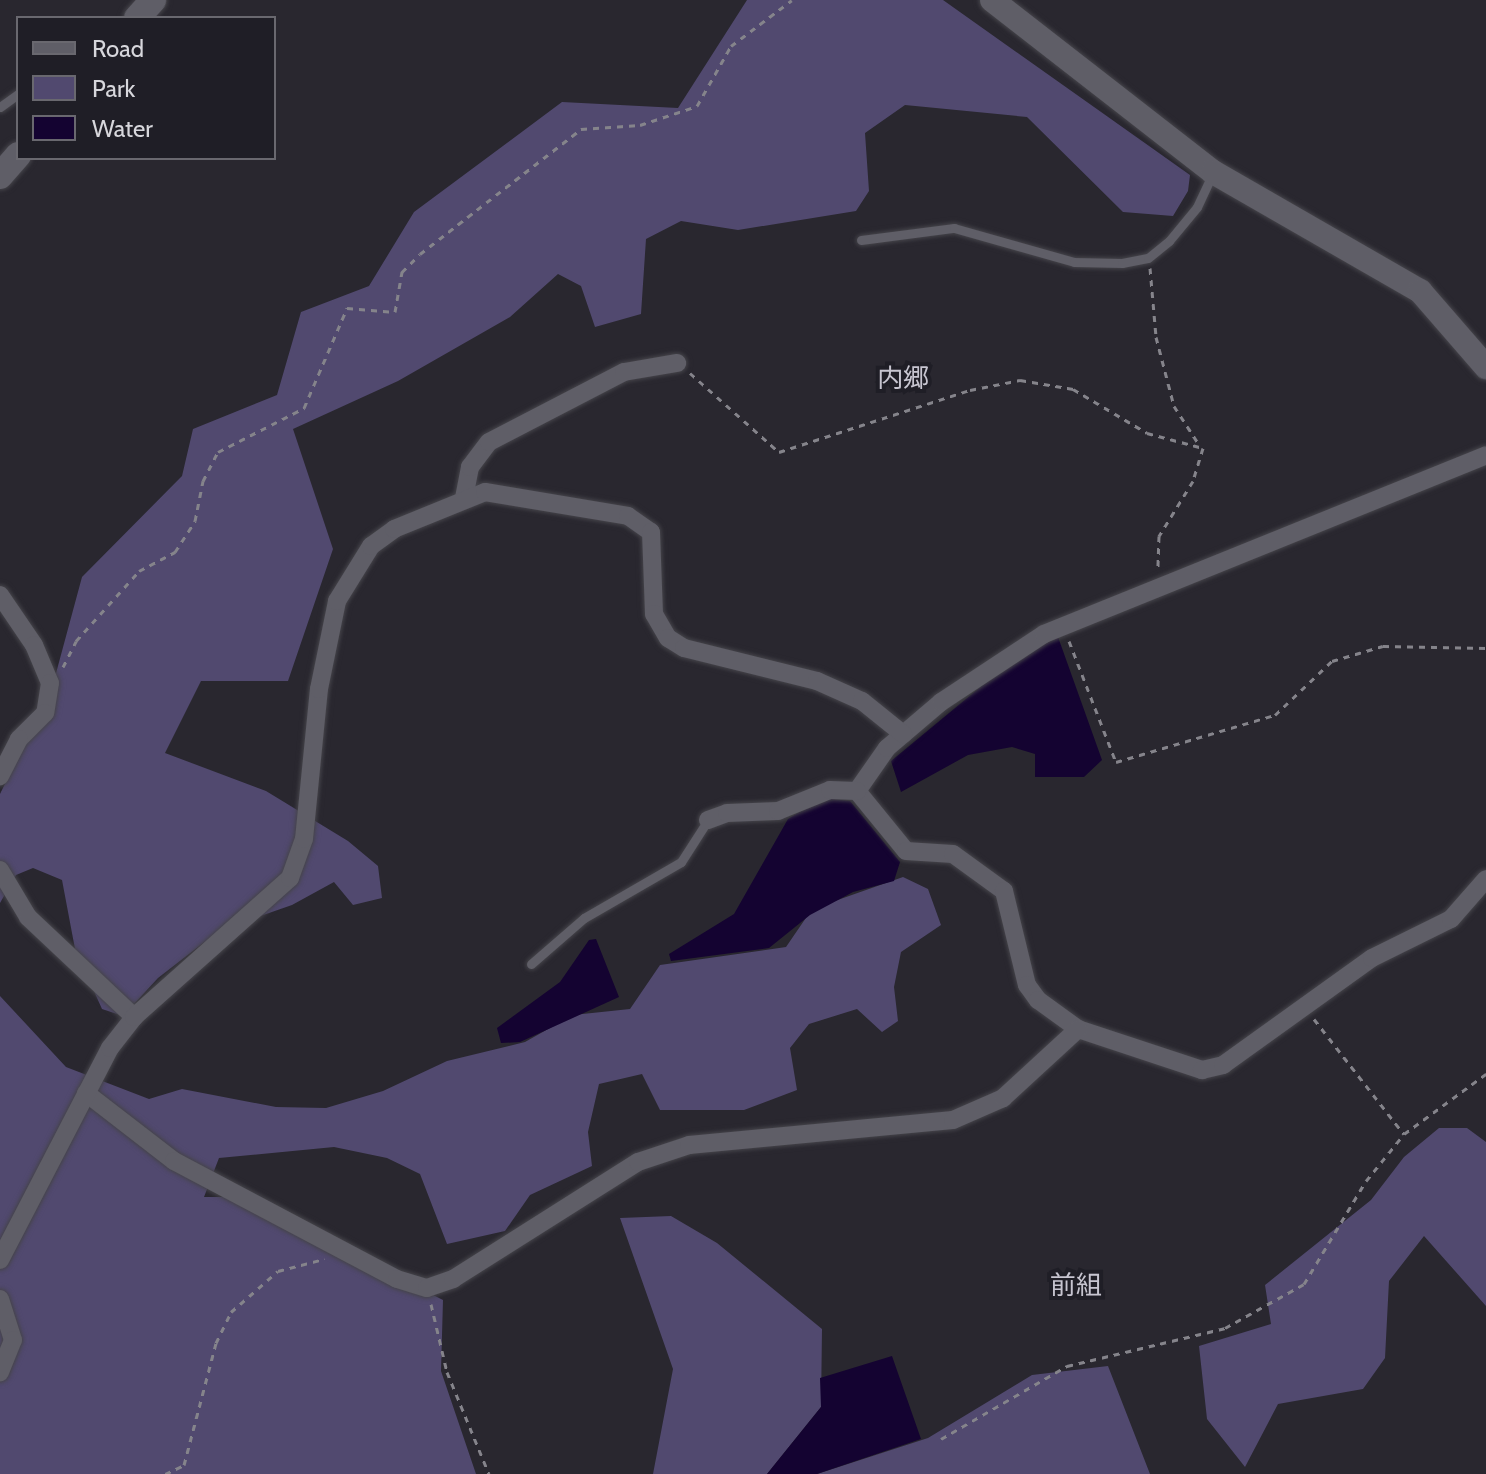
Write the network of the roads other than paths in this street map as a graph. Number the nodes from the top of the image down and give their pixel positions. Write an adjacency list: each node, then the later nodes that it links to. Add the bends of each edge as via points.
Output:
1 (153, 0): 3 (main road)
2 (992, 0): 5 (street)
3 (139, 16)
4 (16, 157): 6 (main road)
5 (1213, 172): 7 (lane, via 1185,226 1148,258 1074,262 954,228); 9 (street, via 1420,291)
6 (0, 176)
7 (861, 240)
8 (677, 363): 11 (street, via 624,372 489,442 470,467)
9 (1486, 367)
10 (1486, 455): 13 (street, via 1063,626 994,661)
11 (464, 498): 13 (street, via 513,493 643,524 654,544 654,614 668,638 684,648 817,681 862,701); 20 (street, via 394,529 371,546 343,589 326,638 304,839 290,878)
12 (0, 595): 14 (street, via 50,683 45,713 19,739)
13 (903, 734): 15 (street)
14 (0, 776)
15 (857, 791): 16 (street, via 830,790 778,811 727,813); 21 (street, via 906,851 953,854 1004,891 1027,985)
16 (708, 820): 19 (lane, via 681,862 584,918)
17 (0, 870): 20 (street, via 28,917)
18 (1486, 879): 21 (street, via 1451,919 1302,1003 1223,1065 1202,1070)
19 (531, 964)
20 (134, 1017): 22 (street)
21 (1078, 1029): 22 (street, via 1003,1098 953,1120 689,1145 638,1162 453,1279 427,1288 347,1253 174,1161)
22 (86, 1093): 23 (street)
23 (0, 1260)
24 (0, 1299): 25 (street, via 13,1340)
25 (0, 1372)

